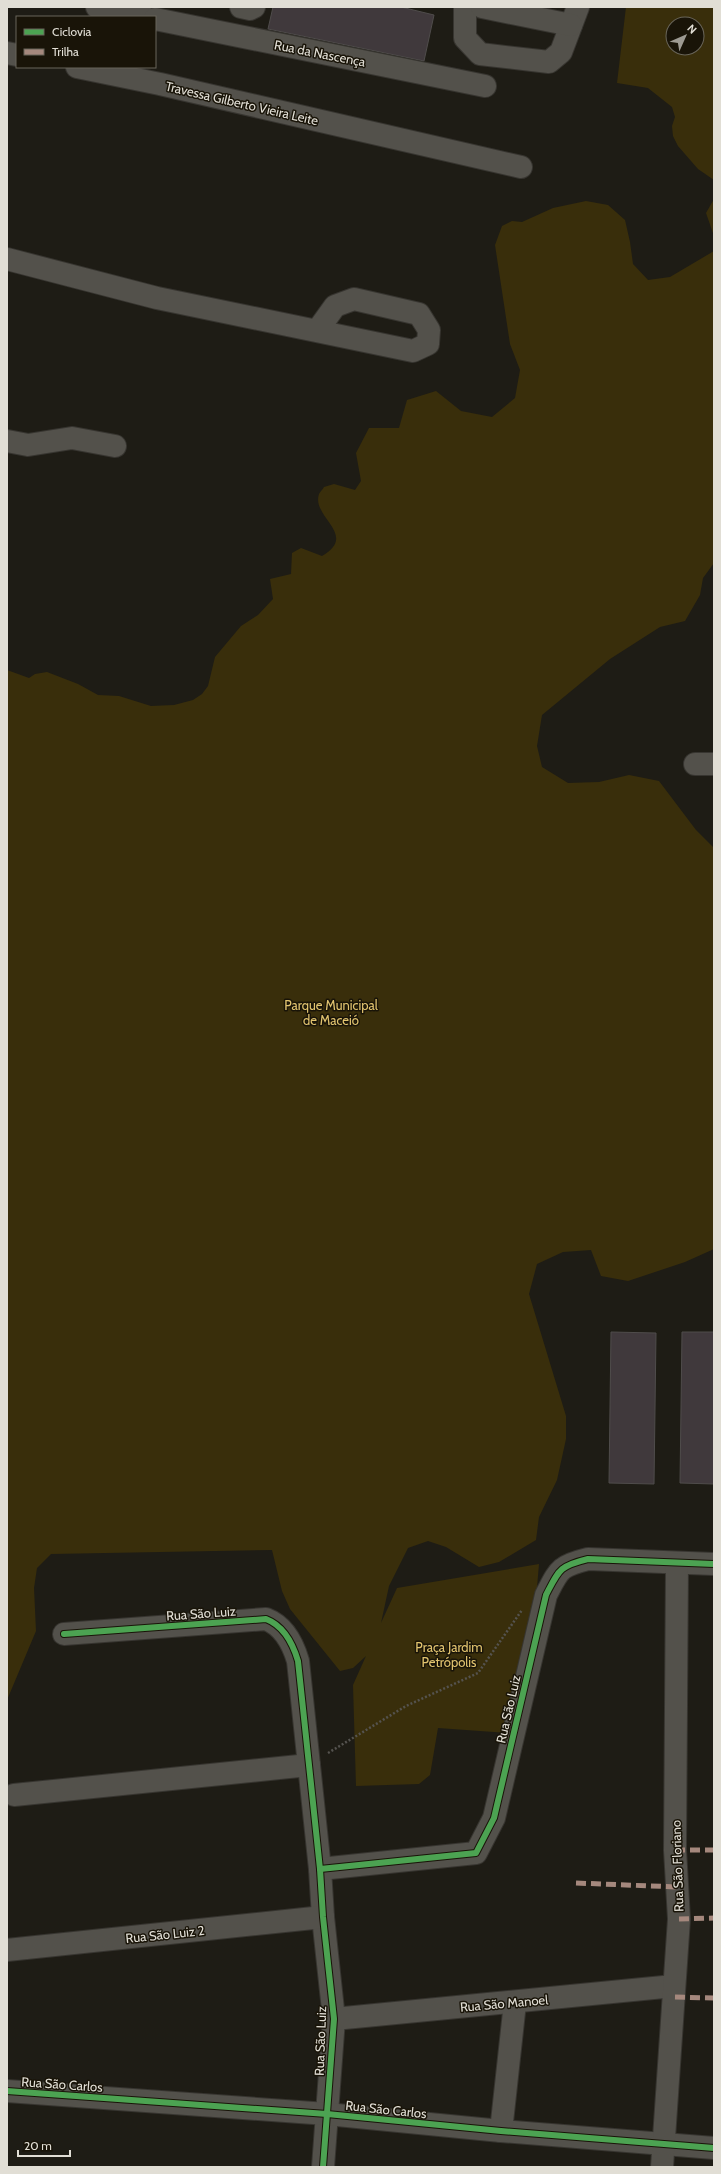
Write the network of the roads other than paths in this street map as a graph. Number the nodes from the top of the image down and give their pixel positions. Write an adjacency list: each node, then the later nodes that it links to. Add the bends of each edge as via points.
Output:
1 (97, 7): 6 (street)
2 (241, 7): 3 (street)
3 (254, 7)
4 (465, 7): 7 (street, via 465,38 480,54 549,62 562,52)
5 (482, 7): 7 (street)
6 (139, 16)
7 (574, 16)
8 (156, 19): 10 (street, Rua da Nascença)
9 (82, 68): 11 (street, Travessa Gilberto Vieira Leite)
10 (485, 86)
11 (521, 167)
12 (7, 259): 13 (street, via 157,298)
13 (317, 331)
14 (7, 441): 15 (street, via 28,445 72,438)
15 (115, 446)
16 (677, 1564): 17 (street, Rua São Luiz); 21 (street, Rua São Luiz, via 588,1559 559,1570 546,1596 494,1818 476,1853); 24 (street, Rua São Floriano, via 675,1850 679,1919)
17 (714, 1564)
18 (64, 1634): 19 (street, Rua São Luiz, via 266,1619 275,1622 294,1645 298,1661)
19 (309, 1765): 20 (street); 21 (street, Rua São Luiz)
20 (14, 1795)
21 (320, 1869): 22 (street, Rua São Luiz)
22 (323, 1917): 23 (street, Rua São Luiz 2); 26 (street, Rua São Luiz)
23 (7, 1950)
24 (674, 1986): 25 (street, Rua São Manoel); 30 (street, Rua São Floriano)
25 (515, 2003): 26 (street, Rua São Manoel); 29 (street)
26 (334, 2019): 28 (street, Rua São Luiz)
27 (7, 2091): 28 (street, Rua São Carlos)
28 (326, 2114): 29 (street, Rua São Carlos); 32 (street, Rua São Luiz)
29 (501, 2131): 30 (street, Rua São Carlos)
30 (664, 2145): 31 (street, Rua São Carlos); 33 (street, Rua São Floriano)
31 (714, 2148)
32 (323, 2167)
33 (662, 2167)

